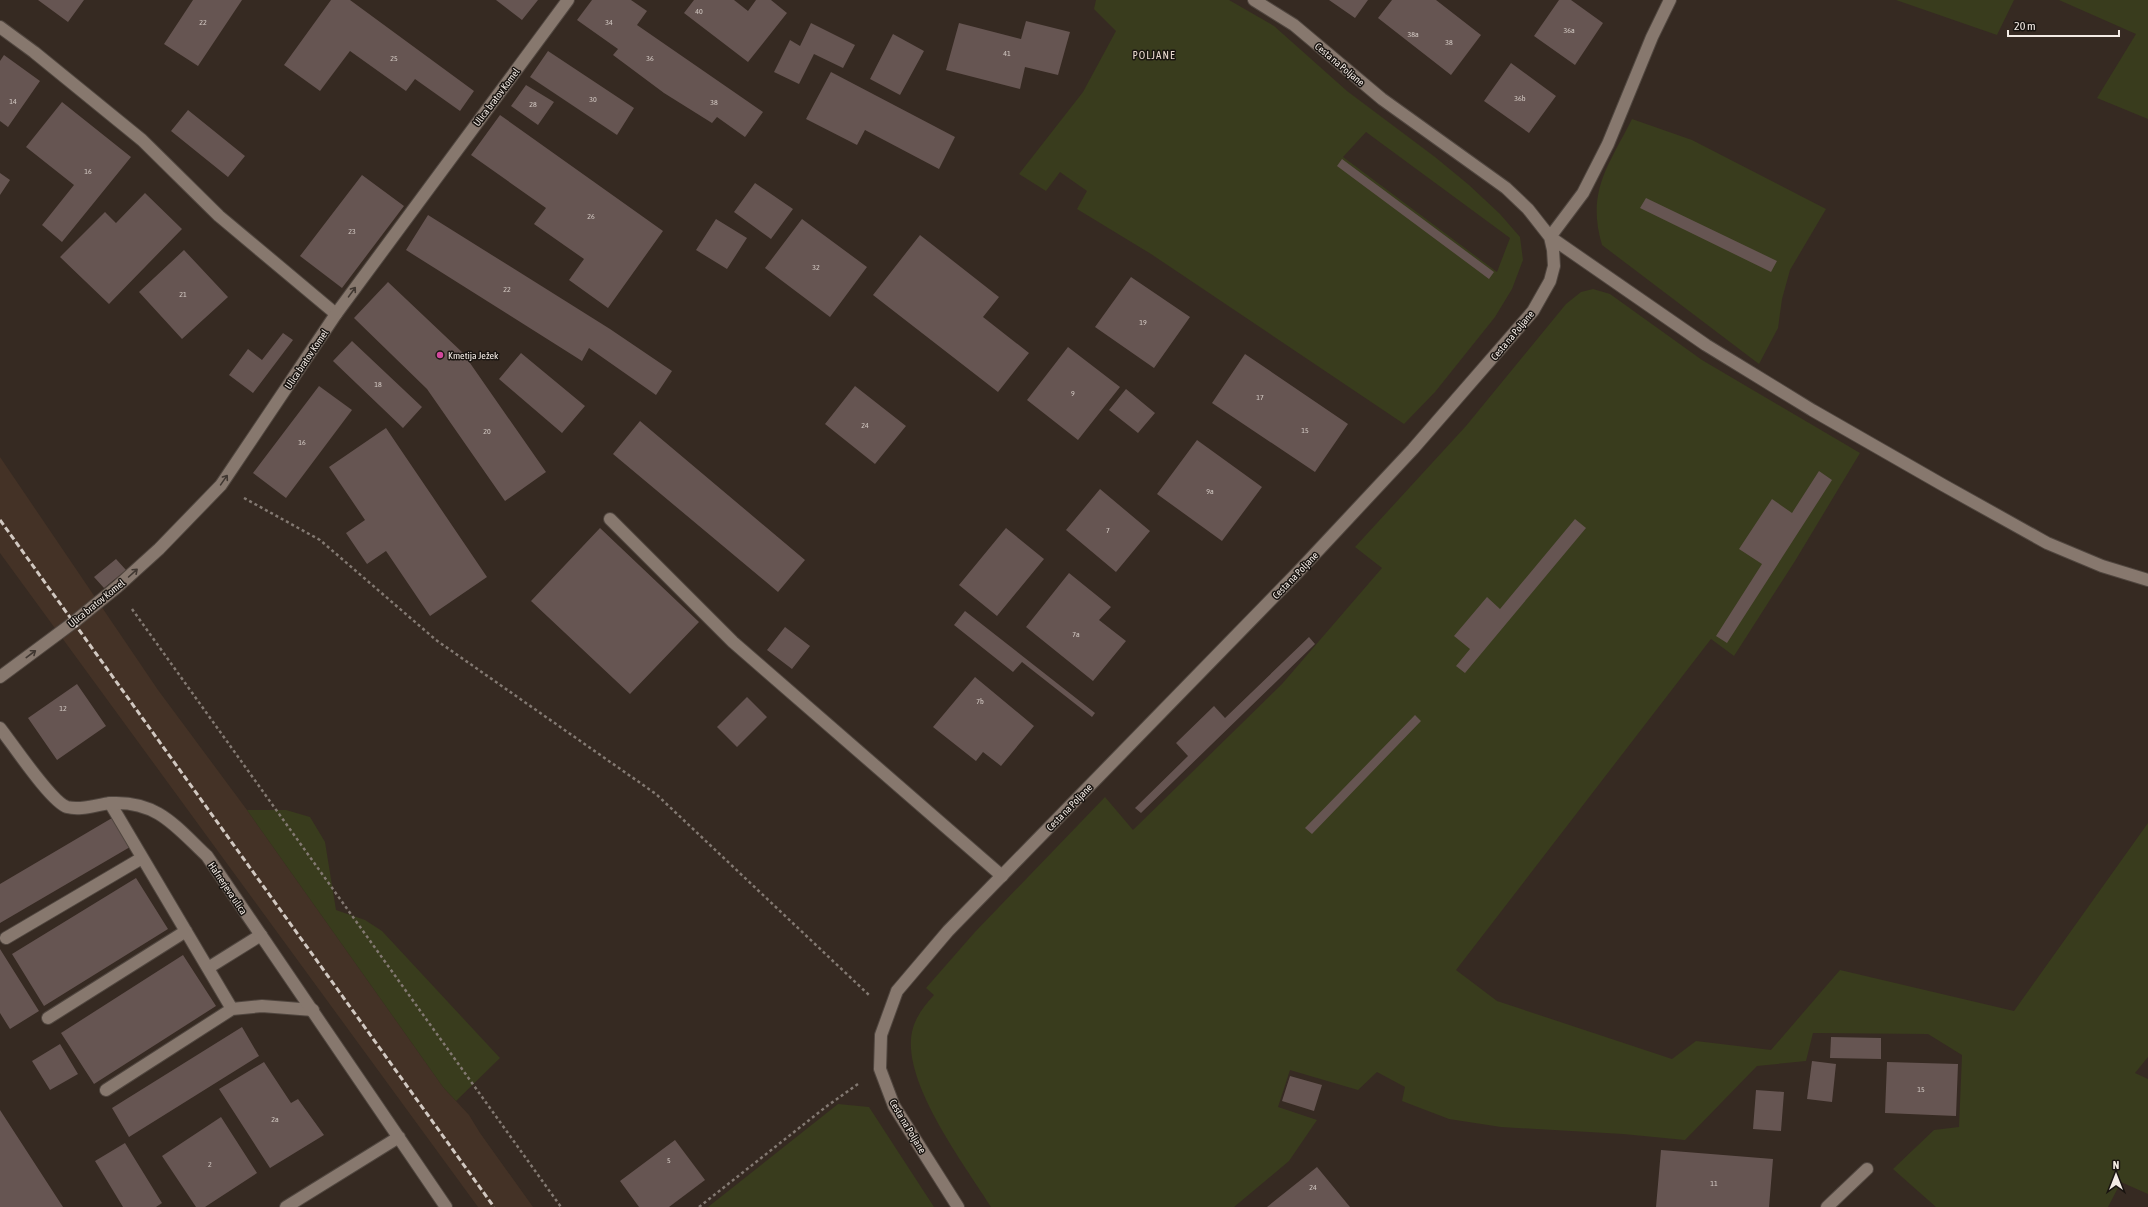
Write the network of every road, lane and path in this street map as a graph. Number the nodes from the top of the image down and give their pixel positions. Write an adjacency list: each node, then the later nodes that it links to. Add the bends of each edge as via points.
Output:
1 (568, 0): 6 (street, Ulica bratov Komel, one-way to 1)
2 (1254, 0): 5 (street, Cesta na Poljane, via 1294,25 1382,99 1506,188 1540,222)
3 (1670, 0): 5 (street, via 1608,144 1583,193)
4 (0, 28): 6 (street, via 34,52 142,140 220,216)
5 (1550, 237): 9 (street, via 1706,345 1902,462 2047,543 2102,566); 15 (street, Cesta na Poljane, via 1554,250 1554,266 1550,281 1533,311 1413,449 1314,556)
6 (336, 314): 7 (street, Ulica bratov Komel, one-way to 6)
7 (221, 485): 10 (street, Ulica bratov Komel, one-way to 7, via 159,549); 22 (path, via 320,540 436,640 656,794)
8 (610, 519): 15 (street, via 733,642)
9 (2148, 580)
10 (117, 587): 11 (street, Ulica bratov Komel, one-way to 10); 30 (path)
11 (0, 677)
12 (0, 728): 13 (street, Hafnerjeva ulica, via 52,796 66,806 86,808)
13 (110, 803): 14 (street); 17 (street, Hafnerjeva ulica, via 131,803 161,813 207,856)
14 (142, 858): 16 (street); 18 (street)
15 (1002, 876): 22 (street, Cesta na Poljane, via 948,931 897,991)
16 (186, 931): 19 (street); 23 (street)
17 (261, 935): 19 (street); 21 (street, Hafnerjeva ulica)
18 (6, 938)
19 (208, 968): 20 (street)
20 (232, 1009): 21 (street, via 262,1006); 25 (street)
21 (313, 1010): 26 (street, Hafnerjeva ulica)
22 (888, 1013): 24 (street, Cesta na Poljane, via 881,1035)
23 (48, 1018)
24 (880, 1069): 31 (path, via 827,1106); 32 (street, Cesta na Poljane, via 894,1106)
25 (106, 1090)
26 (399, 1137): 28 (street); 29 (street, Hafnerjeva ulica)
27 (1867, 1169): 33 (street)
28 (286, 1207)
29 (446, 1207)
30 (561, 1207)
31 (699, 1207)
32 (958, 1207)
33 (1827, 1207)

